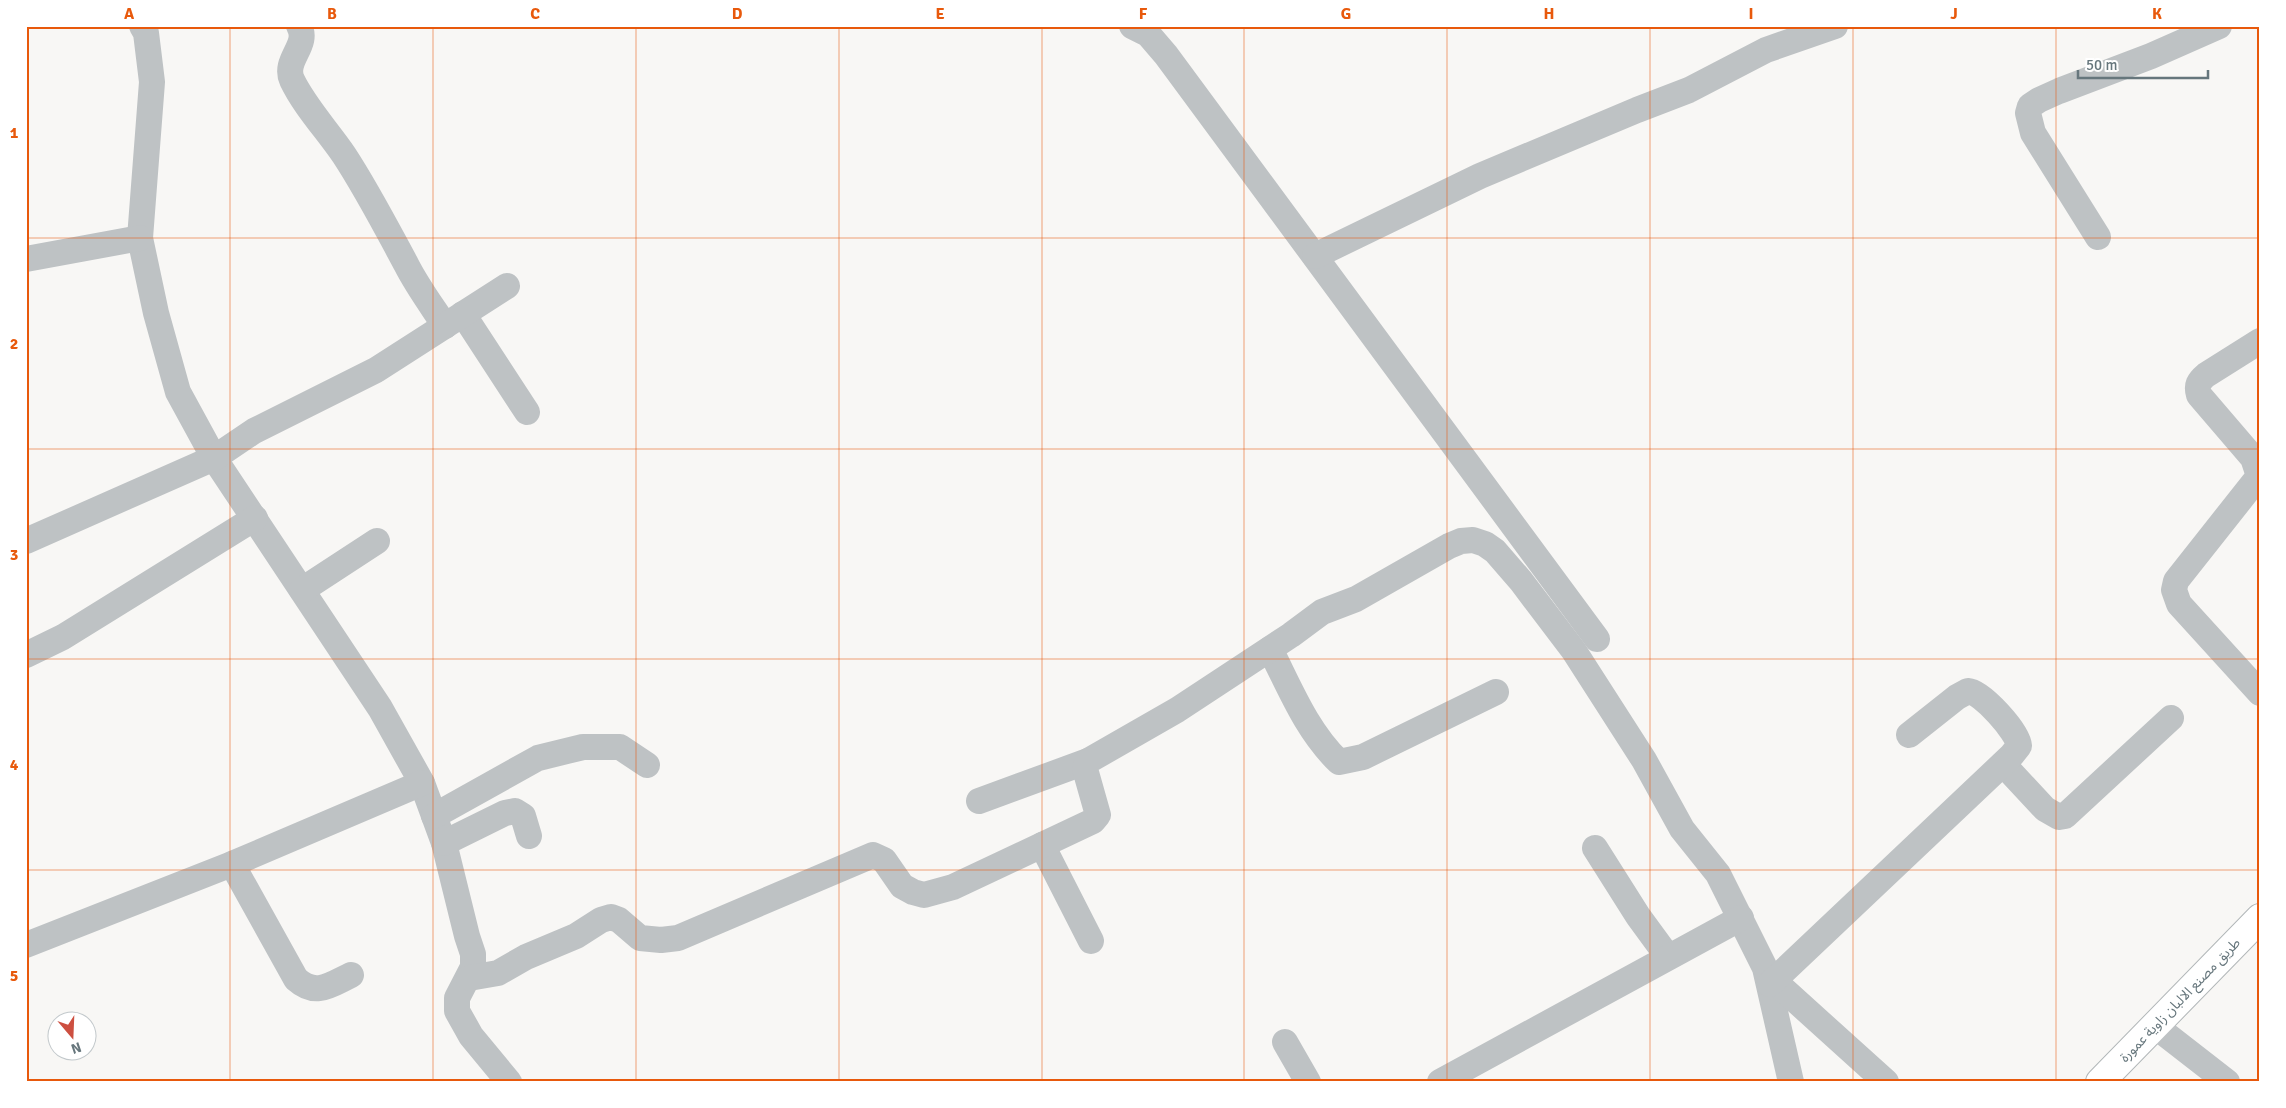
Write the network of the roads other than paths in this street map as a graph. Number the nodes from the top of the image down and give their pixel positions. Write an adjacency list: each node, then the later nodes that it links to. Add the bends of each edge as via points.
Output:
1 (142, 26): 7 (street, via 146,33 152,82)
2 (298, 26): 11 (street, via 302,42 291,65 291,77 302,98 344,155 407,266)
3 (1132, 26): 8 (street, via 1148,34 1166,55)
4 (1835, 26): 8 (street, via 1766,50 1689,90 1480,176)
5 (2219, 26): 6 (street, via 2058,90 2030,106 2028,113 2033,133)
6 (2098, 237)
7 (140, 238): 9 (street); 14 (street, via 178,392)
8 (1315, 256): 19 (street)
9 (26, 259)
10 (507, 286): 11 (street)
11 (454, 320): 13 (street); 14 (street, via 376,370 254,431)
12 (2260, 341): 23 (street, via 2199,381 2199,395 2253,458 2259,476 2176,581 2174,590 2179,604)
13 (527, 412)
14 (214, 458): 15 (street); 16 (street)
15 (255, 518): 18 (street); 21 (street, via 63,637)
16 (26, 541)
17 (377, 541): 18 (street)
18 (302, 590): 29 (street, via 380,708)
19 (1597, 639)
20 (1270, 649): 22 (street, via 1311,730 1338,762 1363,758); 26 (street, via 1177,710); 37 (street, via 1322,612 1356,599 1449,546 1473,540 1485,544 1505,562 1574,650 1644,760 1682,829 1718,874)
21 (26, 655)
22 (1496, 692)
23 (2260, 693)
24 (2171, 718): 27 (street, via 2065,816 2059,817 2045,809)
25 (1909, 735): 27 (street, via 1957,697 1973,691 2018,740 2016,750)
26 (1088, 761): 30 (street); 34 (street, via 1085,769 1098,815)
27 (2002, 764): 44 (street)
28 (647, 765): 31 (street, via 620,747 583,747 538,758)
29 (422, 782): 31 (street); 36 (street)
30 (980, 801)
31 (434, 816): 33 (street)
32 (529, 836): 33 (street, via 522,816 515,811)
33 (444, 843): 43 (street, via 473,954)
34 (1042, 845): 39 (street); 43 (street, via 953,887 924,895 902,886 884,860 866,856 678,938 640,938 611,917 498,973)
35 (1595, 848): 41 (street)
36 (232, 864): 40 (street); 42 (street, via 296,979 314,990)
37 (1742, 918): 41 (street); 44 (street)
38 (2260, 918): 45 (main road, طريق مصنع الالبان زاوية عمورة)
39 (1091, 942)
40 (26, 945)
41 (1668, 957): 49 (street)
42 (350, 975)
43 (469, 978): 47 (street, via 457,998 457,1011 471,1036)
44 (1771, 982): 50 (street); 51 (street)
45 (2154, 1026): 52 (main road, طريق مصنع الالبان زاوية عمورة); 53 (street)
46 (1285, 1042): 48 (street)
47 (509, 1082)
48 (1308, 1082)
49 (1440, 1082)
50 (1791, 1082)
51 (1886, 1082)
52 (2100, 1082)
53 (2227, 1082)

